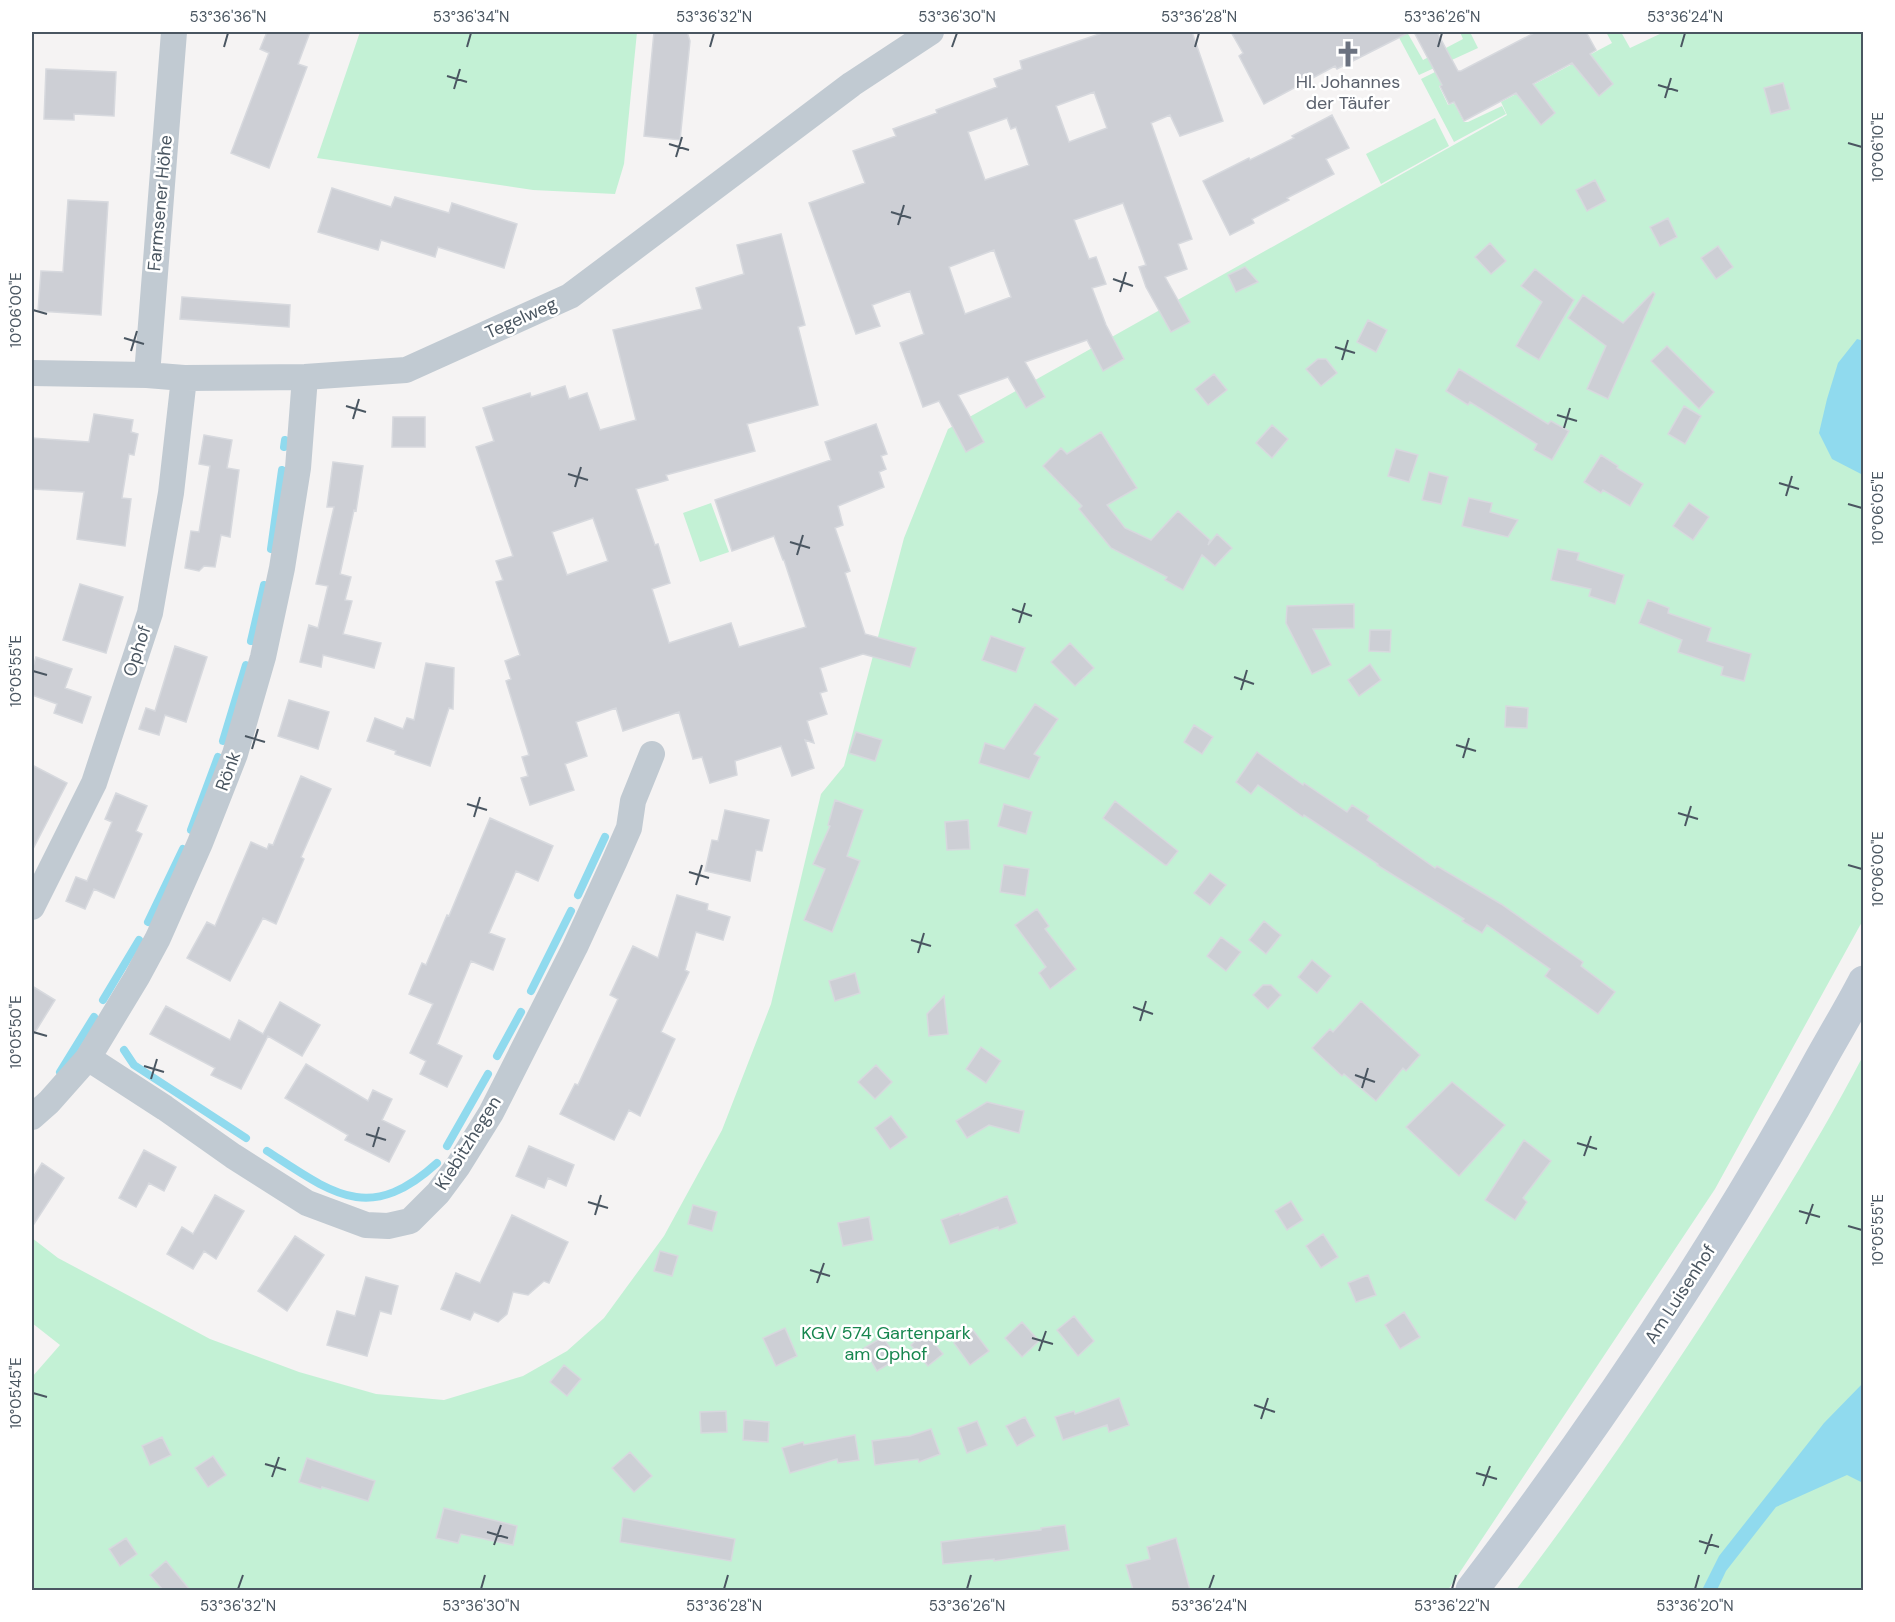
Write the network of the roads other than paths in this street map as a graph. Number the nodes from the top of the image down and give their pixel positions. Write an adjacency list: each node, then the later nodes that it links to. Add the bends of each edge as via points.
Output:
1 (174, 32): 4 (street, Farmsener Höhe)
2 (931, 32): 5 (street, Tegelweg, via 852,84 570,296 406,370)
3 (32, 373): 4 (street, Tegelweg)
4 (147, 375): 6 (street, Tegelweg)
5 (305, 377): 6 (street, Tegelweg); 10 (street, Rönk, via 298,468 282,568 263,657 235,754 158,938)
6 (184, 378): 8 (street, Ophof, via 171,493 150,613 94,783)
7 (651, 754): 10 (street, Kiebitzhegen, via 633,801 629,828 575,947 491,1113 452,1175 410,1221 366,1225 307,1203)
8 (32, 907)
9 (1863, 982): 12 (main road, Am Luisenhof, via 1788,1120 1700,1264 1578,1447)
10 (88, 1058): 11 (street, Rönk)
11 (32, 1117)
12 (1472, 1590)

